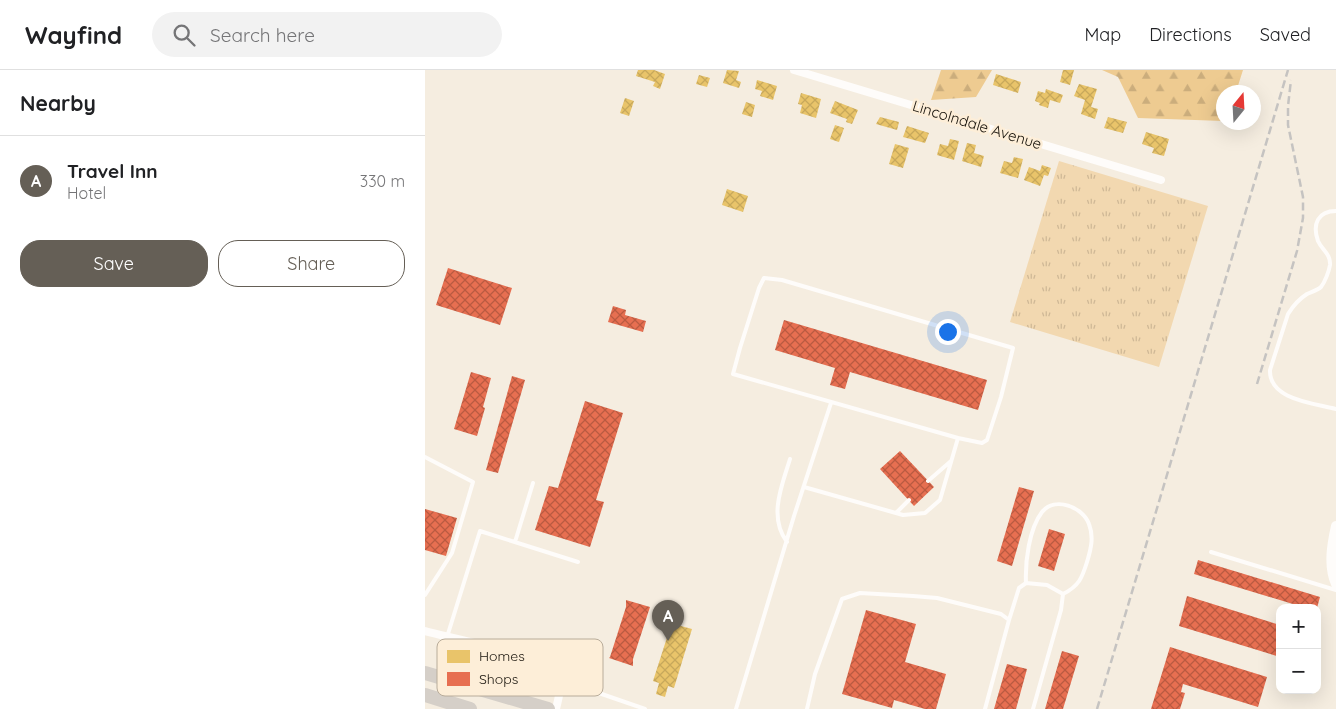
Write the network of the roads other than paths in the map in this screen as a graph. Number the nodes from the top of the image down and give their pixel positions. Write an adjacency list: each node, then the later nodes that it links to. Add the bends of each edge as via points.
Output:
1 (794, 70): 3 (street, Lincolndale Avenue)
2 (824, 70): 3 (street)
3 (822, 78): 4 (street, Lincolndale Avenue)
4 (1161, 180)
5 (1336, 211): 7 (lane, via 1319,216 1316,225 1318,240 1330,260 1325,280 1321,287 1293,306 1288,314 1270,370 1277,389 1288,397)
6 (831, 403): 8 (lane); 8 (lane, via 733,374 764,278 782,280 1013,348 987,440 982,443); 14 (lane)
7 (1336, 409)
8 (958, 438): 11 (lane)
9 (425, 458): 25 (lane, via 473,482 452,554)
10 (790, 459): 19 (lane, via 777,504 781,534)
11 (952, 461): 12 (lane); 16 (lane, via 940,500 925,513)
12 (928, 481)
13 (533, 483): 18 (lane)
14 (804, 487): 16 (lane); 19 (lane)
15 (909, 500): 16 (lane)
16 (895, 513)
17 (1336, 526): 23 (street, via 1332,567)
18 (515, 542): 21 (lane); 29 (lane, via 481,531)
19 (787, 542): 41 (lane)
20 (1211, 552): 24 (lane)
21 (578, 562)
22 (1026, 583): 26 (lane, via 1047,585); 26 (lane, via 1025,567 1031,539 1043,512 1053,505 1073,507 1084,513 1089,523 1091,550 1074,589); 27 (lane, via 1019,588)
23 (1336, 584)
24 (1336, 590)
25 (425, 593)
26 (1063, 594): 44 (lane)
27 (1009, 620): 42 (lane, via 985,609 937,598 860,593 842,600 815,674); 43 (lane)
28 (425, 631): 29 (street)
29 (447, 637): 30 (street)
30 (454, 639)
31 (425, 671): 32 (highway)
32 (437, 675)
33 (603, 694): 40 (lane)
34 (425, 695): 37 (highway)
35 (505, 696): 38 (highway)
36 (559, 696): 39 (street)
37 (470, 709)
38 (548, 709)
39 (556, 709)
40 (645, 709)
41 (736, 709)
42 (807, 709)
43 (985, 709)
44 (1033, 709)

